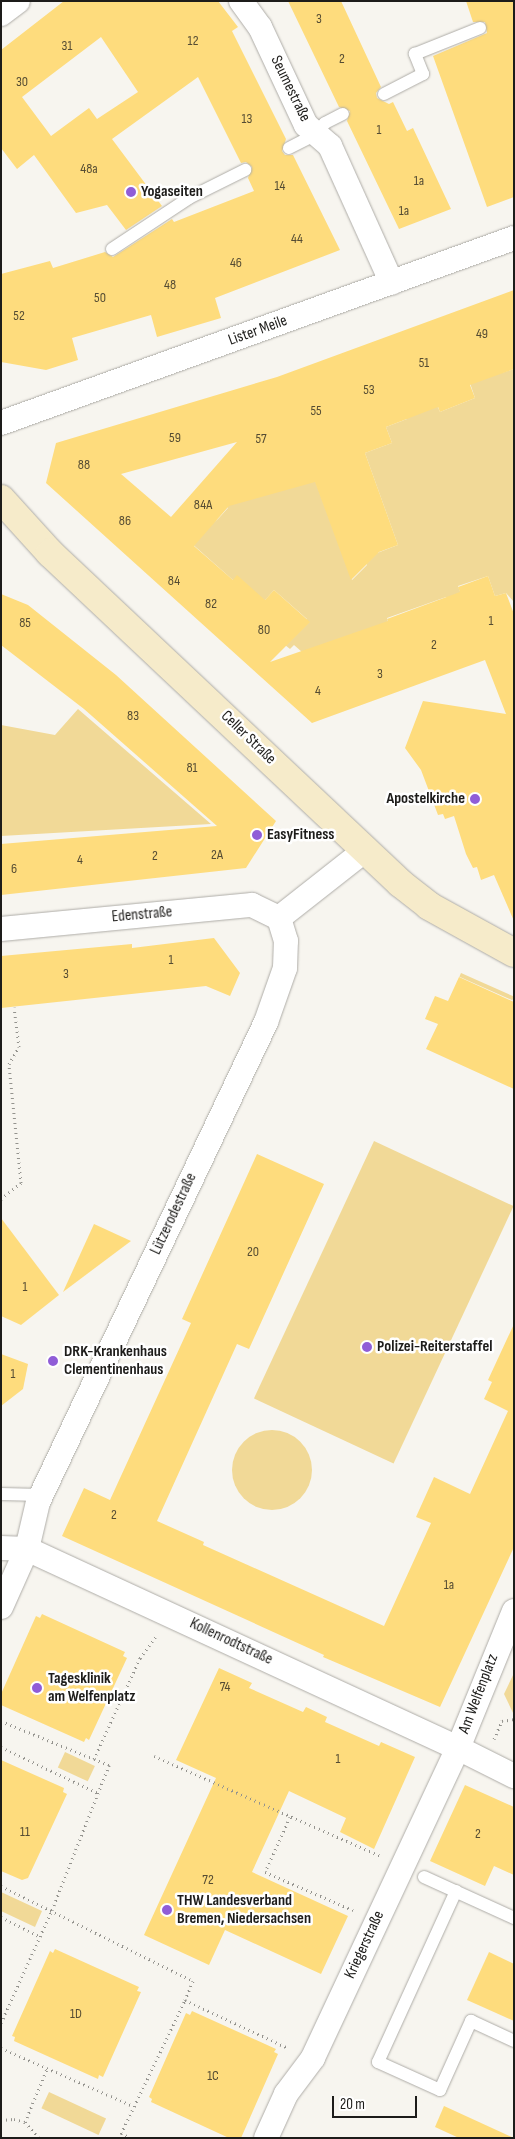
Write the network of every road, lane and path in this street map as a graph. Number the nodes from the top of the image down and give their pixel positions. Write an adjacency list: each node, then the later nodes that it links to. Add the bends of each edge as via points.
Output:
1 (18, 1): 3 (street)
2 (241, 1): 7 (street, Seumestraße, via 260,27 306,125)
3 (1, 14)
4 (480, 28): 5 (lane, via 415,54 423,74)
5 (384, 94)
6 (343, 114): 7 (lane, via 325,123)
7 (316, 134): 8 (lane); 12 (street, Seumestraße, via 330,146)
8 (290, 148)
9 (245, 170): 11 (lane, via 189,198)
10 (514, 238): 12 (street, Lister Meile)
11 (112, 250)
12 (392, 282): 13 (street, Lister Meile)
13 (1, 423)
14 (1, 499): 15 (street, Celler Straße, via 50,553 231,721)
15 (364, 851): 16 (street); 18 (street, Celler Straße, via 429,906)
16 (279, 918): 17 (street, Edenstraße, via 252,905); 22 (street, Lützerodestraße, via 286,941 285,968 266,1022)
17 (1, 928)
18 (514, 953)
19 (14, 1007): 20 (path, via 20,1047 9,1064 21,1183)
20 (1, 1198)
21 (1, 1494): 22 (lane)
22 (41, 1495): 24 (street, Lützerodestraße)
23 (1, 1548): 24 (street, Kollenrodtstraße)
24 (28, 1549): 25 (street, Lützerodestraße); 30 (street, Kollenrodtstraße)
25 (1, 1607)
26 (514, 1611): 30 (street, Am Welfenplatz)
27 (140, 1658): 32 (path)
28 (1, 1721): 32 (path)
29 (1, 1747): 34 (path)
30 (458, 1748): 33 (street, Am Welfenplatz); 36 (street, Kriegerstraße)
31 (154, 1756): 35 (path)
32 (94, 1759): 34 (path, via 109,1765)
33 (514, 1776)
34 (98, 1793): 40 (path)
35 (290, 1817): 36 (path); 43 (path, via 265,1872)
36 (402, 1865): 43 (street, Kriegerstraße)
37 (424, 1877): 39 (lane)
38 (1, 1886): 40 (path)
39 (456, 1891): 42 (lane); 47 (lane, via 378,2062 440,2090 471,2021)
40 (52, 1910): 44 (path); 45 (path, via 193,1981)
41 (1, 1916): 44 (path)
42 (514, 1918)
43 (376, 1920): 58 (street, Kriegerstraße, via 313,2058 286,2094)
44 (39, 1936): 46 (path)
45 (185, 2000): 48 (path); 51 (path)
46 (1, 2023)
47 (514, 2040)
48 (276, 2043)
49 (1, 2048): 50 (path)
50 (47, 2069): 51 (path); 53 (path)
51 (133, 2106): 54 (path)
52 (1, 2120): 53 (path)
53 (25, 2122): 55 (path)
54 (121, 2133): 56 (path); 57 (path)
55 (39, 2138)
56 (119, 2138)
57 (131, 2138)
58 (266, 2138)

